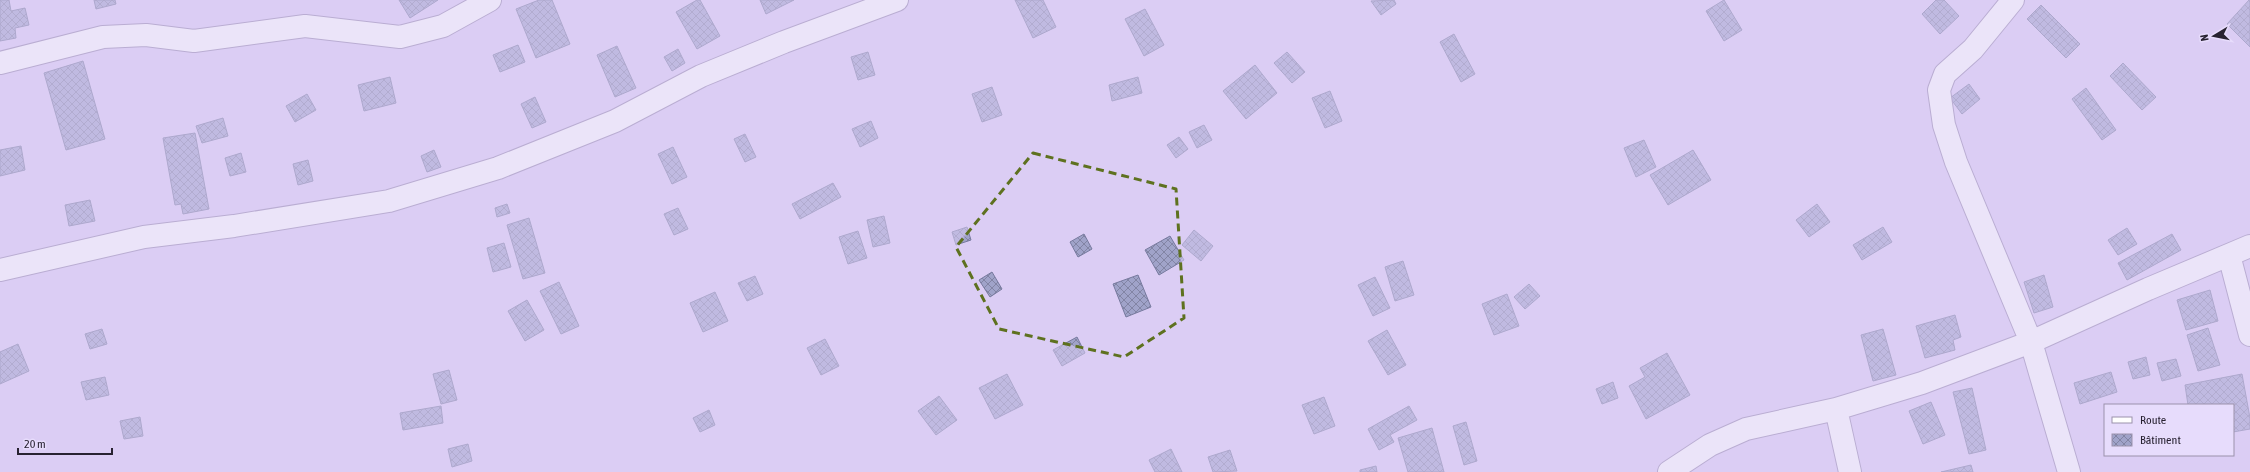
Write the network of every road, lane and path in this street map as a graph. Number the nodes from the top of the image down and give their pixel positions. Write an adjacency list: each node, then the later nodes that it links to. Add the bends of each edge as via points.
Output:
1 (490, 0): 4 (street, via 443,26 400,37 305,26 194,41 146,36 103,37)
2 (897, 0): 7 (street, via 702,76 615,121 498,168 440,186 389,201 234,226 144,236)
3 (2013, 0): 9 (street, via 1972,49 1945,74 1939,90 1944,125 1956,162)
4 (0, 64)
5 (2250, 246): 6 (street)
6 (2229, 255): 8 (street); 9 (street)
7 (0, 270)
8 (2250, 335)
9 (2031, 342): 10 (street, via 1922,383); 13 (street)
10 (1836, 409): 11 (street, via 1746,429 1710,446); 12 (street)
11 (1669, 472)
12 (1850, 472)
13 (2068, 472)

